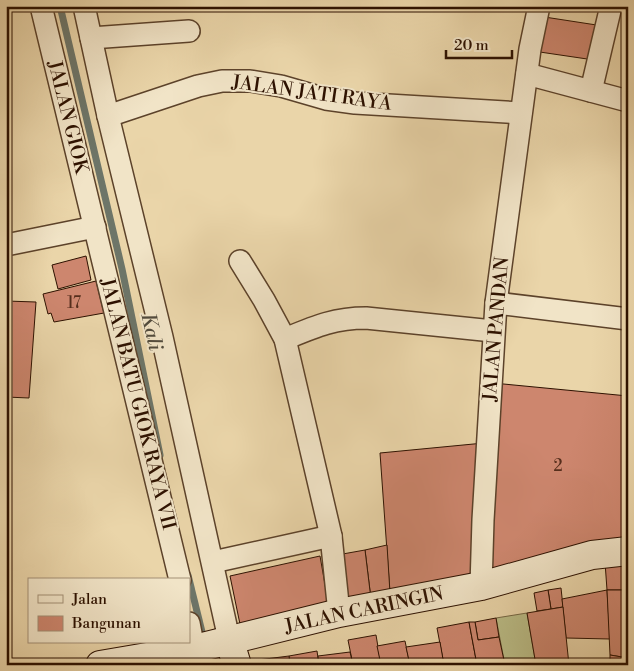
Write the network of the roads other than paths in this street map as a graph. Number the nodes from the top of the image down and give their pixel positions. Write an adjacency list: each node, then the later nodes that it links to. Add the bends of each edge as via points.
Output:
1 (40, 6): 12 (street, JALAN GIOK)
2 (84, 6): 6 (street)
3 (539, 6): 7 (street, JALAN PANDAN)
4 (611, 6): 8 (street)
5 (189, 31): 6 (street)
6 (91, 38): 11 (street)
7 (527, 74): 8 (street); 10 (street, JALAN PANDAN)
8 (592, 91): 9 (street)
9 (628, 100)
10 (522, 113): 11 (street, JALAN JATI RAYA, via 355,103 250,81 222,81); 15 (street, JALAN PANDAN)
11 (108, 116): 21 (street)
12 (95, 227): 13 (street); 22 (street, JALAN BATU GIOK RAYA VII)
13 (6, 245)
14 (240, 261): 18 (street)
15 (496, 303): 16 (street); 17 (street, JALAN PANDAN)
16 (628, 319)
17 (494, 331): 18 (street, via 348,318 329,321); 23 (street, JALAN PANDAN)
18 (285, 338): 19 (street)
19 (331, 536): 21 (street); 24 (street)
20 (628, 551): 23 (main road, JALAN CARINGIN, via 592,555)
21 (213, 562): 25 (street)
22 (180, 578)
23 (481, 586): 24 (main road, JALAN CARINGIN)
24 (339, 613): 25 (main road, JALAN CARINGIN)
25 (212, 644): 26 (main road, JALAN CARINGIN)
26 (100, 665)

